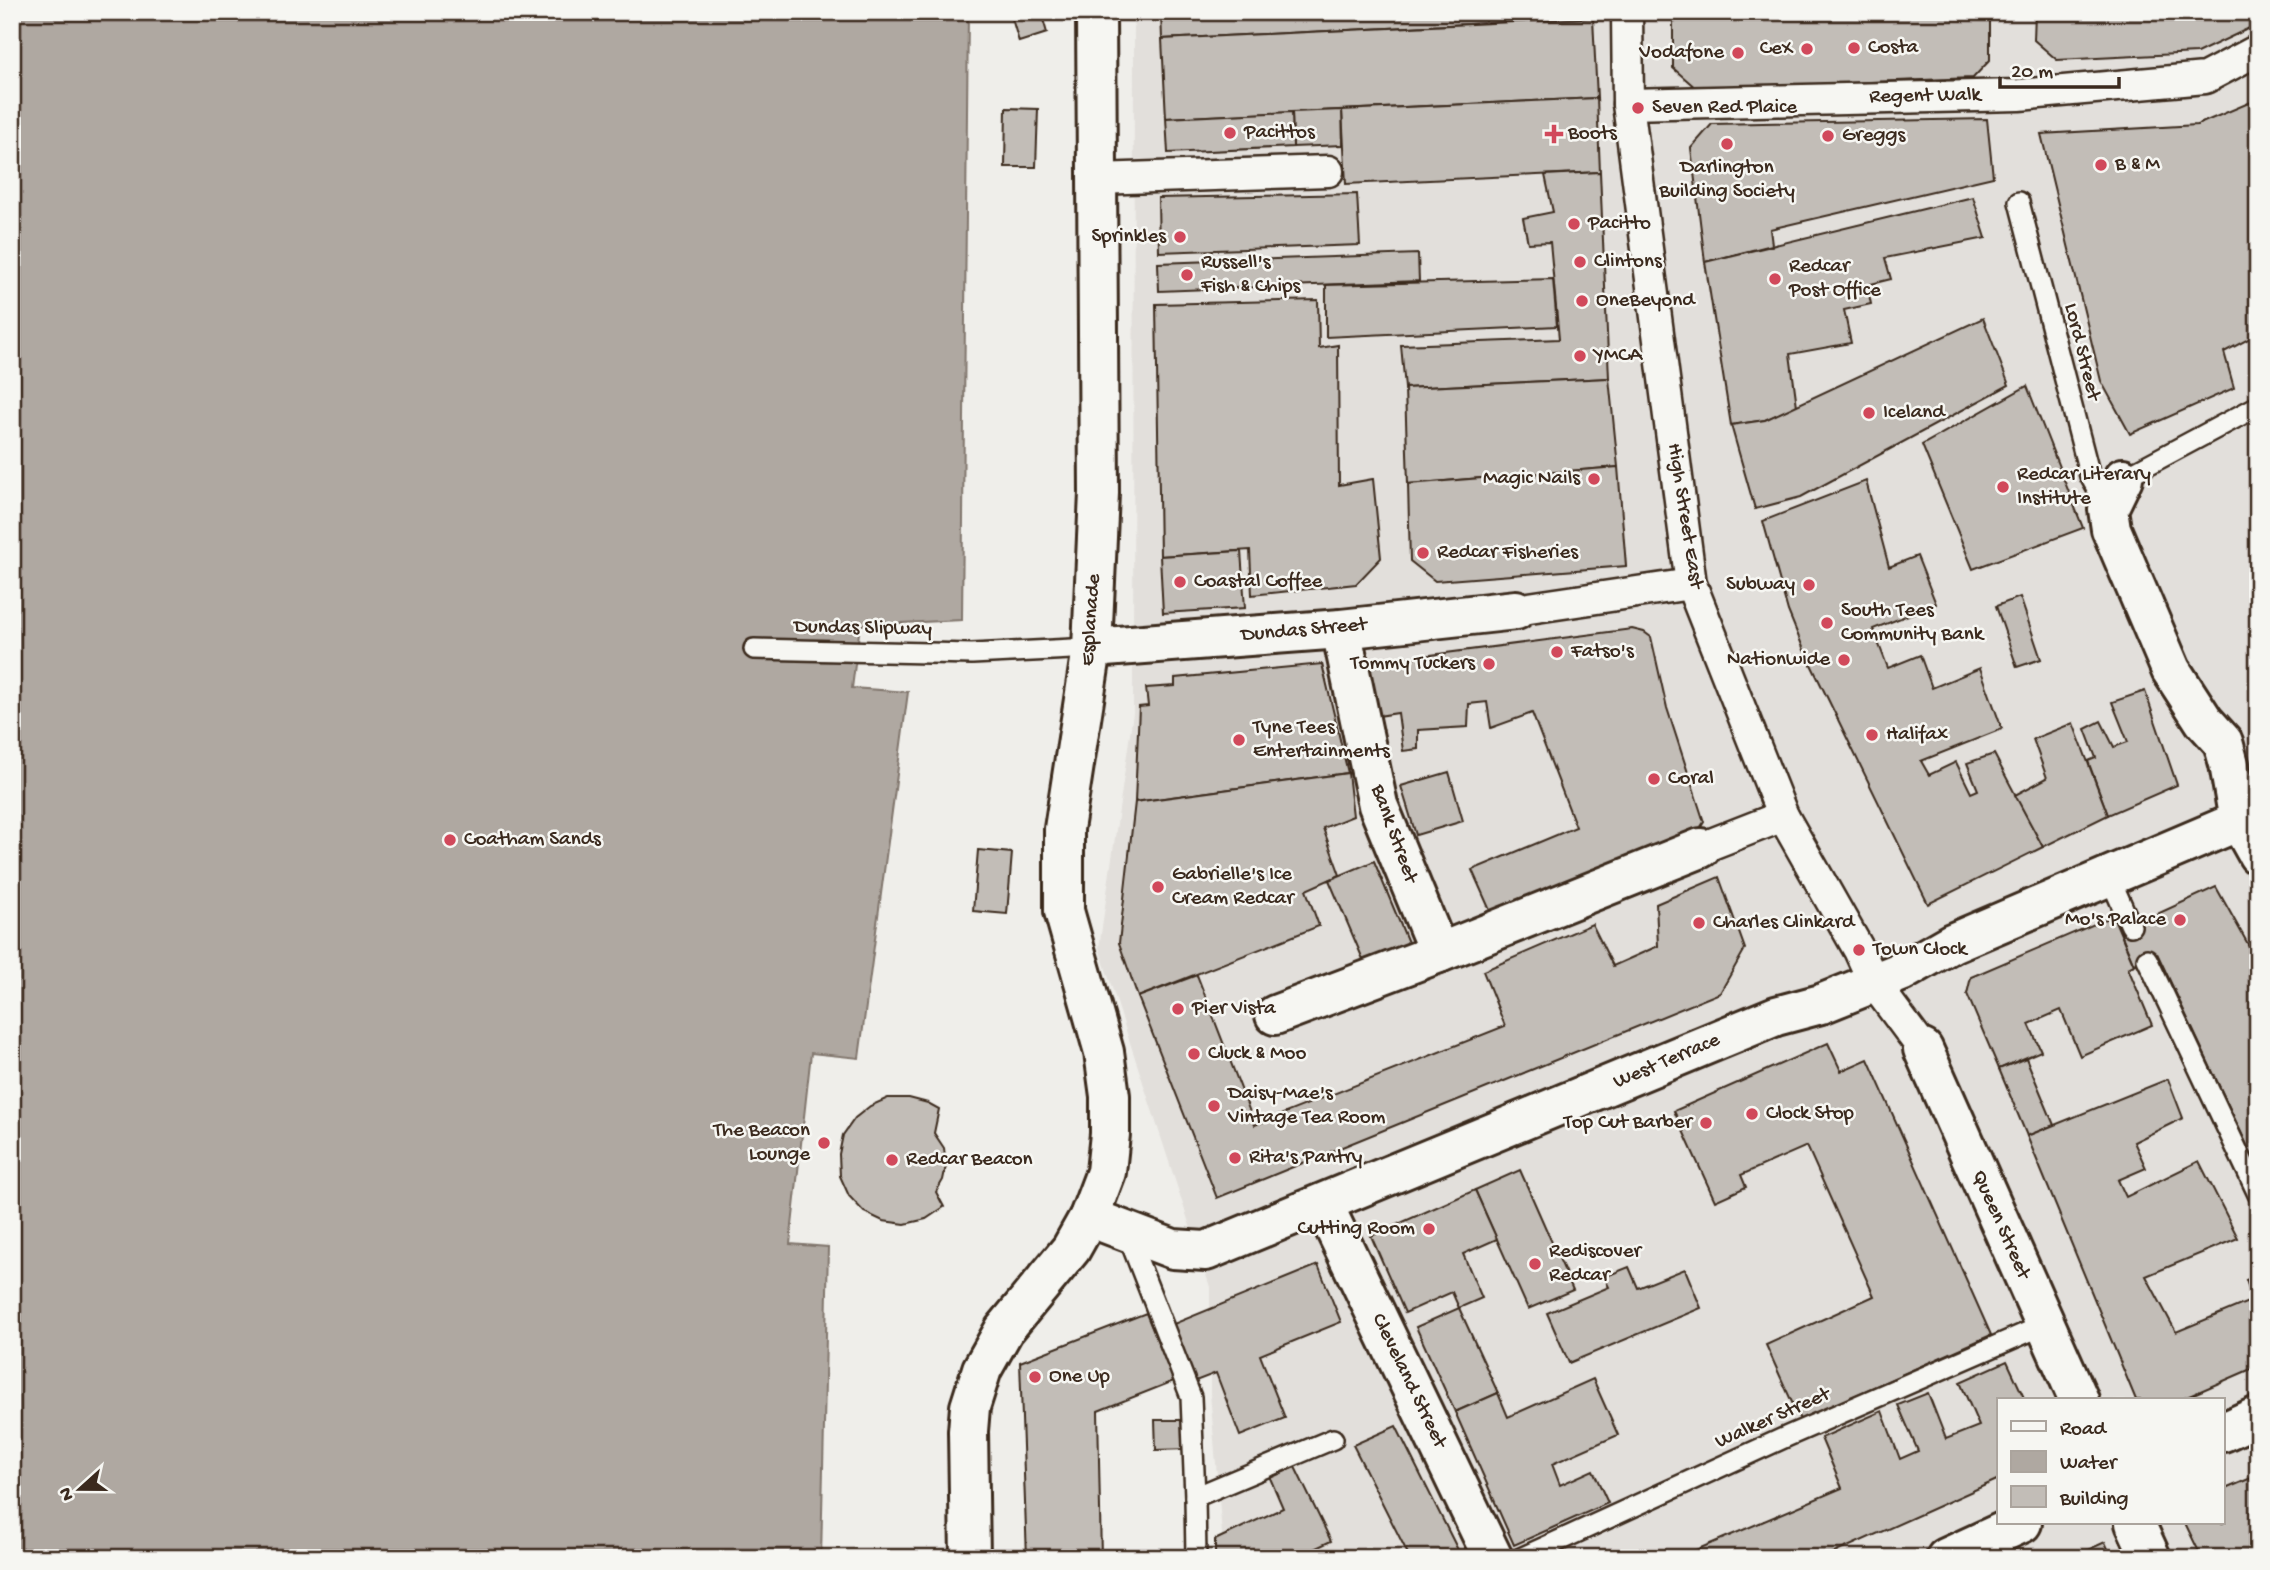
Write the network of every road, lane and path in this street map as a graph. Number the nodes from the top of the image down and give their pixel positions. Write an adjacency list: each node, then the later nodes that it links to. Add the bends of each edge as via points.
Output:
1 (1096, 12): 6 (street, Esplanade)
2 (1627, 12): 4 (street, High Street East)
3 (2258, 50): 4 (street, Regent Walk, via 2205,78 2019,95)
4 (1628, 104): 10 (street, High Street East)
5 (1328, 171): 6 (street)
6 (1097, 179): 13 (street, Esplanade, via 1099,493)
7 (2020, 202): 9 (lane, Lord Street, via 2090,476)
8 (2258, 406): 9 (lane)
9 (2116, 494): 15 (street, via 2111,529 2171,670 2223,742)
10 (1691, 584): 11 (street); 16 (street, High Street East)
11 (1516, 610): 12 (street, Dundas Street)
12 (1341, 629): 13 (street, Dundas Street); 21 (street, Bank Street, via 1378,805)
13 (1092, 648): 14 (lane, Dundas Slipway, via 972,654); 28 (street, Esplanade, via 1064,829 1065,911 1104,1052 1110,1096 1106,1172)
14 (754, 649)
15 (2248, 811): 18 (street); 19 (street, West Terrace)
16 (1783, 816): 17 (street); 23 (street, High Street East)
17 (1701, 848): 21 (street)
18 (2258, 856)
19 (2109, 876): 20 (lane); 23 (street, West Terrace, via 1952,943)
20 (2131, 926)
21 (1439, 953): 24 (street)
22 (2147, 959): 26 (lane)
23 (1874, 983): 25 (street, High Street East); 27 (street, West Terrace, via 1776,1016)
24 (1275, 1015)
25 (1923, 1049): 30 (street, Queen Street)
26 (2258, 1194)
27 (1323, 1204): 29 (street, West Terrace, via 1206,1251 1173,1249); 40 (street, Cleveland Street)
28 (1089, 1217): 29 (street, West Terrace); 38 (street, Esplanade, via 1071,1249 1004,1330 982,1369 968,1431)
29 (1127, 1232): 35 (lane, via 1191,1397)
30 (2044, 1325): 31 (street, Queen Street); 41 (lane, Walker Street)
31 (2078, 1398)
32 (2258, 1416): 33 (street)
33 (2224, 1432)
34 (1333, 1439): 35 (lane)
35 (1195, 1497): 39 (lane)
36 (2020, 1524): 42 (street)
37 (2135, 1524): 43 (street)
38 (970, 1558)
39 (1196, 1558)
40 (1493, 1558)
41 (1521, 1558)
42 (1946, 1558)
43 (2151, 1558)

